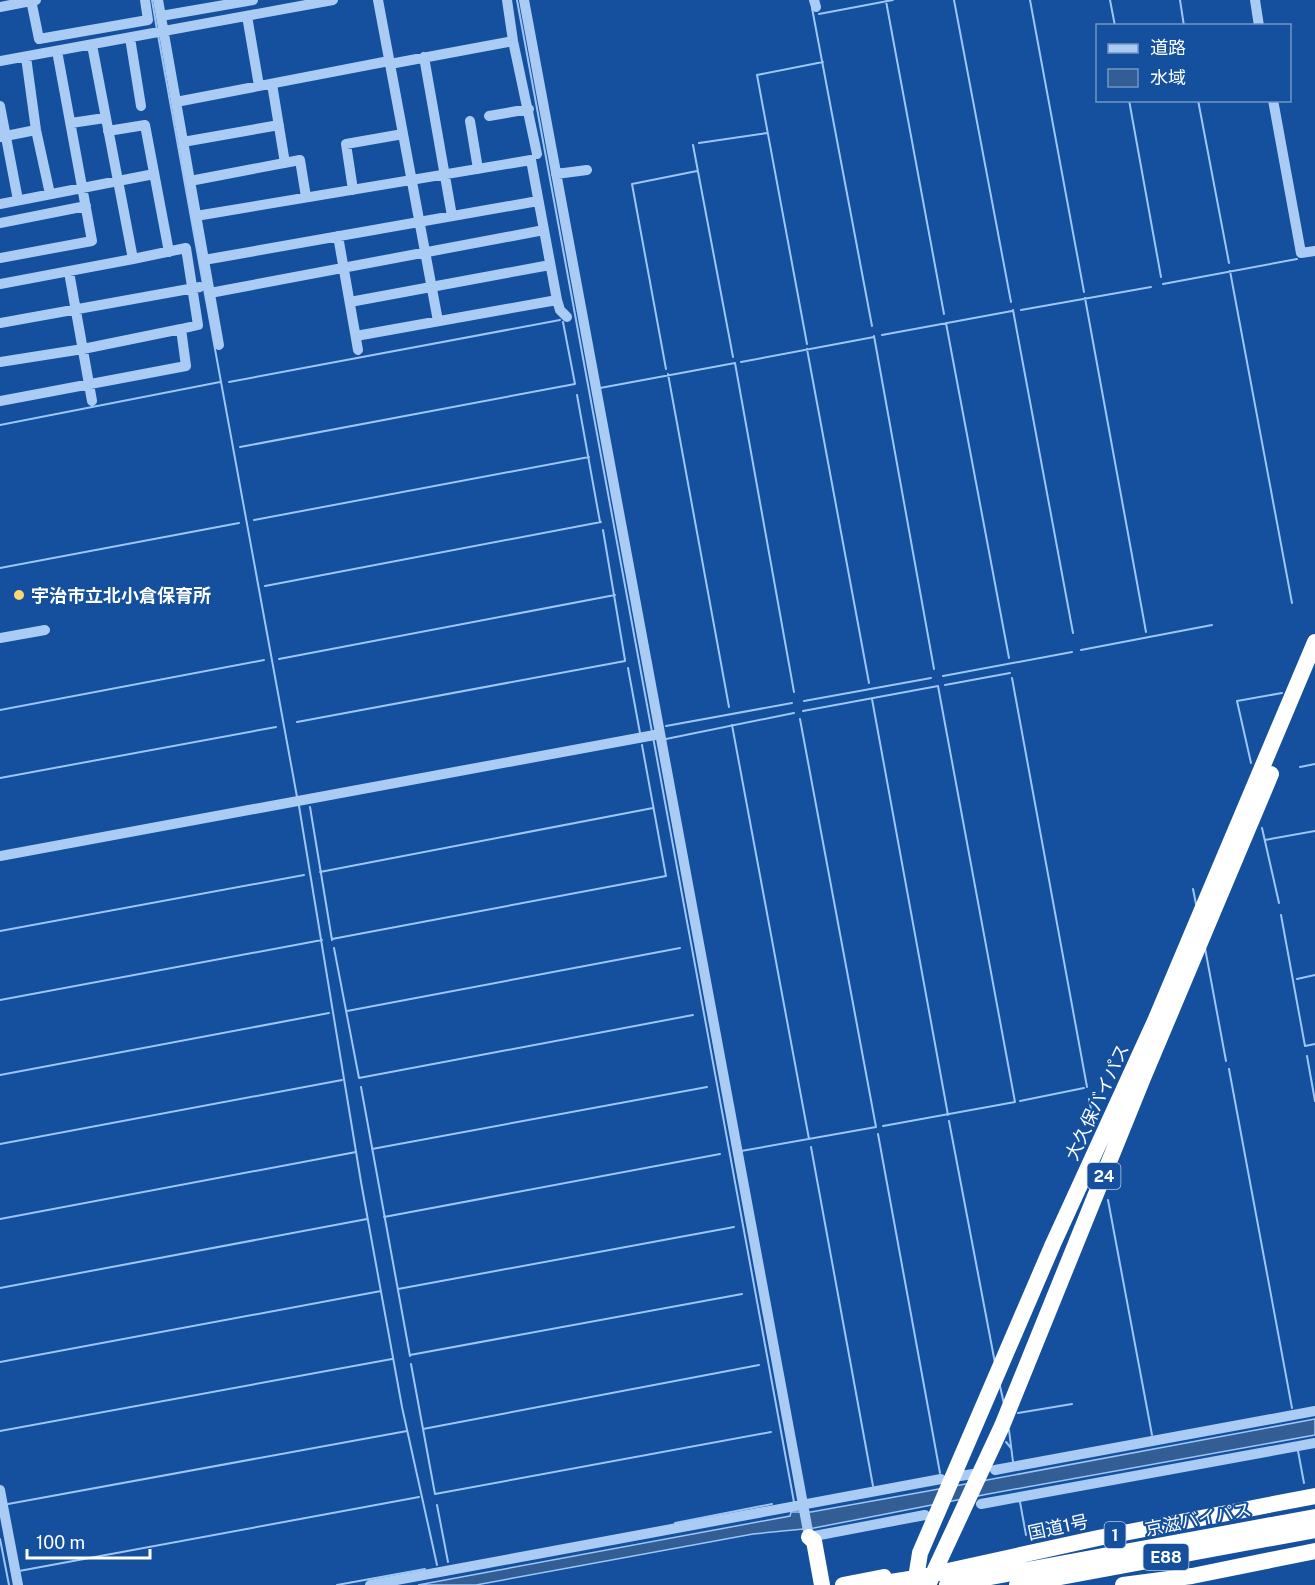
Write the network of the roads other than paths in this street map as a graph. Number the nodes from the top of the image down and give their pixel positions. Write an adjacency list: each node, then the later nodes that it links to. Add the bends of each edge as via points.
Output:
1 (33, 0): 2 (street, via 39,39 148,21); 11 (street)
2 (144, 0)
3 (158, 0): 12 (street)
4 (253, 0): 10 (street)
5 (333, 0): 13 (street)
6 (378, 0): 24 (street)
7 (507, 0): 18 (street)
8 (524, 0): 31 (street)
9 (1255, 0): 15 (street)
10 (231, 2): 12 (street); 14 (street)
11 (0, 7)
12 (161, 16): 16 (street)
13 (247, 16): 14 (street); 26 (street)
14 (233, 18): 16 (street)
15 (1260, 24)
16 (164, 32): 17 (street); 27 (street)
17 (130, 38): 19 (street); 30 (street)
18 (513, 41): 22 (street); 31 (street)
19 (92, 45): 20 (street); 33 (street)
20 (57, 51): 21 (street); 35 (street)
21 (26, 57): 23 (street); 37 (street)
22 (424, 57): 24 (street); 47 (street)
23 (0, 62)
24 (389, 63): 25 (street); 39 (street)
25 (272, 84): 26 (street); 36 (street)
26 (260, 86): 27 (street)
27 (176, 102): 41 (street)
28 (1273, 102): 66 (street, via 1301,253)
29 (0, 106): 40 (street)
30 (141, 106)
31 (535, 110): 32 (street); 42 (street); 48 (street)
32 (489, 116)
33 (105, 118): 35 (street); 38 (street)
34 (470, 121): 44 (street)
35 (71, 123): 52 (street)
36 (279, 125): 41 (street); 43 (street)
37 (36, 130): 40 (street); 54 (street)
38 (108, 131): 46 (street, via 145,125); 51 (street)
39 (403, 134): 49 (street); 53 (street, via 346,144)
40 (2, 136): 56 (street)
41 (183, 142): 50 (street)
42 (537, 154)
43 (285, 163): 50 (street); 55 (street, via 300,160)
44 (478, 169): 47 (street); 57 (street, via 531,160)
45 (587, 170): 48 (street)
46 (154, 174): 51 (street); 67 (street)
47 (445, 174): 49 (street); 61 (street)
48 (556, 174): 98 (street)
49 (411, 180): 53 (street); 62 (street)
50 (190, 181): 60 (street)
51 (117, 182): 52 (street); 70 (street)
52 (83, 188): 54 (street); 59 (street)
53 (353, 190): 55 (street)
54 (50, 194): 56 (street)
55 (306, 198): 60 (street)
56 (18, 200): 58 (street)
57 (538, 201): 61 (street); 64 (street)
58 (0, 204)
59 (86, 206): 63 (street); 69 (street, via 92,241)
60 (196, 216): 71 (street)
61 (452, 216): 62 (street)
62 (419, 222): 65 (street); 68 (street)
63 (0, 223)
64 (544, 230): 68 (street); 72 (street)
65 (338, 236): 71 (street); 73 (street)
66 (1315, 251)
67 (169, 252): 70 (street); 77 (street, via 186,248)
68 (425, 253): 73 (street); 76 (street)
69 (0, 258)
70 (133, 259): 74 (street)
71 (204, 260): 78 (street)
72 (550, 265): 76 (street); 79 (street)
73 (344, 268): 78 (street); 80 (street)
74 (69, 272): 75 (street); 81 (street)
75 (0, 284)
76 (431, 287): 80 (street); 83 (street)
77 (193, 288): 78 (street); 81 (street); 85 (street, via 198,325)
78 (209, 289): 87 (street)
79 (557, 300): 82 (street); 83 (street)
80 (350, 302): 86 (street)
81 (76, 309): 84 (street); 88 (street)
82 (567, 317)
83 (438, 321): 86 (street)
84 (0, 323)
85 (181, 329): 88 (street); 91 (street, via 186,366)
86 (356, 336): 89 (street)
87 (219, 345)
88 (83, 349): 90 (street); 91 (street)
89 (358, 350)
90 (0, 362)
91 (89, 384): 92 (street); 93 (street)
92 (0, 401)
93 (92, 401)
94 (45, 630): 95 (street)
95 (0, 638)
96 (1315, 642): 99 (highway, 大久保バイパス / 24)
97 (1315, 671): 99 (highway, 大久保バイパス / 24)
98 (655, 735): 100 (street); 109 (street)
99 (1252, 805): 101 (highway, 大久保バイパス / 24)
100 (0, 856)
101 (1201, 927): 104 (highway, 大久保バイパス / 24); 105 (highway, 大久保バイパス / 24, via 1053,1244)
102 (1315, 1411): 104 (street)
103 (1315, 1443): 108 (street)
104 (982, 1474): 105 (street); 108 (highway, 大久保バイパス / 24)
105 (950, 1479): 109 (street); 110 (highway, 大久保バイパス / 24)
106 (0, 1490): 119 (street)
107 (1315, 1496): 116 (highway, 国道1号 / 1)
108 (969, 1504): 110 (street); 116 (highway, via 955,1551); 117 (highway, 大久保バイパス / 24)
109 (803, 1508): 113 (street); 120 (street)
110 (936, 1512): 113 (street); 115 (highway, 大久保バイパス / 24)
111 (1315, 1517): 123 (highway, 京滋バイパス / E88)
112 (1315, 1530): 124 (highway, 京滋バイパス / E88)
113 (808, 1535): 118 (highway, via 814,1541)
114 (1314, 1551): 125 (highway, via 1192,1576)
115 (920, 1553): 117 (highway, 大久保バイパス / 24); 121 (highway, via 912,1564 892,1576)
116 (970, 1566): 117 (highway, 国道1号 / 1)
117 (924, 1580): 122 (highway, 国道1号)
118 (819, 1584)
119 (18, 1585)
120 (370, 1585)
121 (843, 1585)
122 (872, 1585)
123 (947, 1585)
124 (1017, 1585)
125 (1123, 1585)

